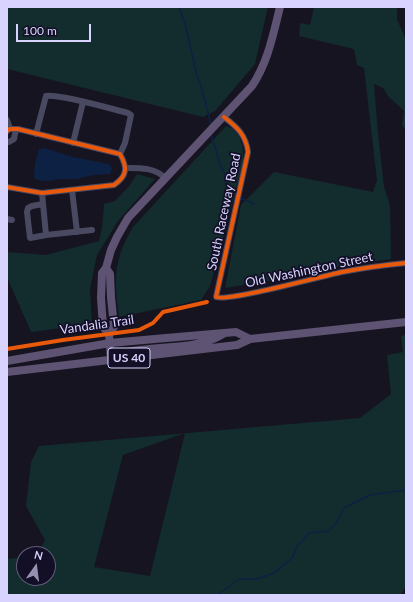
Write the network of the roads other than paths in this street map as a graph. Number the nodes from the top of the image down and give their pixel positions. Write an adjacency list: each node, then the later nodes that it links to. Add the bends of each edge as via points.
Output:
1 (280, 7): 3 (main road, via 260,74)
2 (83, 102): 6 (street, via 51,94 46,96); 8 (street); 9 (street, via 131,115)
3 (224, 117): 11 (main road); 20 (street, South Raceway Road, via 239,129 244,137 248,157)
4 (7, 120): 5 (street)
5 (11, 130): 6 (street); 7 (street, via 14,139)
6 (36, 134): 8 (street)
7 (7, 142)
8 (73, 142): 9 (street)
9 (120, 154): 10 (street)
10 (125, 168): 11 (street, via 150,169); 13 (street, via 122,179 114,185)
11 (165, 178): 24 (main road, via 124,223 113,244 106,268 110,274 114,327 109,334)
12 (7, 187): 14 (street)
13 (72, 190): 14 (street); 17 (street)
14 (42, 193): 15 (street)
15 (43, 204): 18 (street); 18 (street, via 32,206 27,212 30,238)
16 (92, 230): 17 (street)
17 (77, 232): 18 (street)
18 (46, 235)
19 (406, 263): 20 (street, Old Washington Street, via 343,272 239,295)
20 (216, 297)
21 (406, 322): 23 (main road, US 40)
22 (223, 334): 23 (main road, US 40, via 236,332); 24 (main road, US 40); 25 (main road, via 214,340 189,345 126,352)
23 (250, 339): 25 (main road, US 40, via 237,345)
24 (110, 343): 25 (main road); 26 (main road, US 40); 27 (main road, via 95,351 39,358)
25 (111, 360): 28 (main road, US 40)
26 (9, 361)
27 (7, 367)
28 (7, 372)

